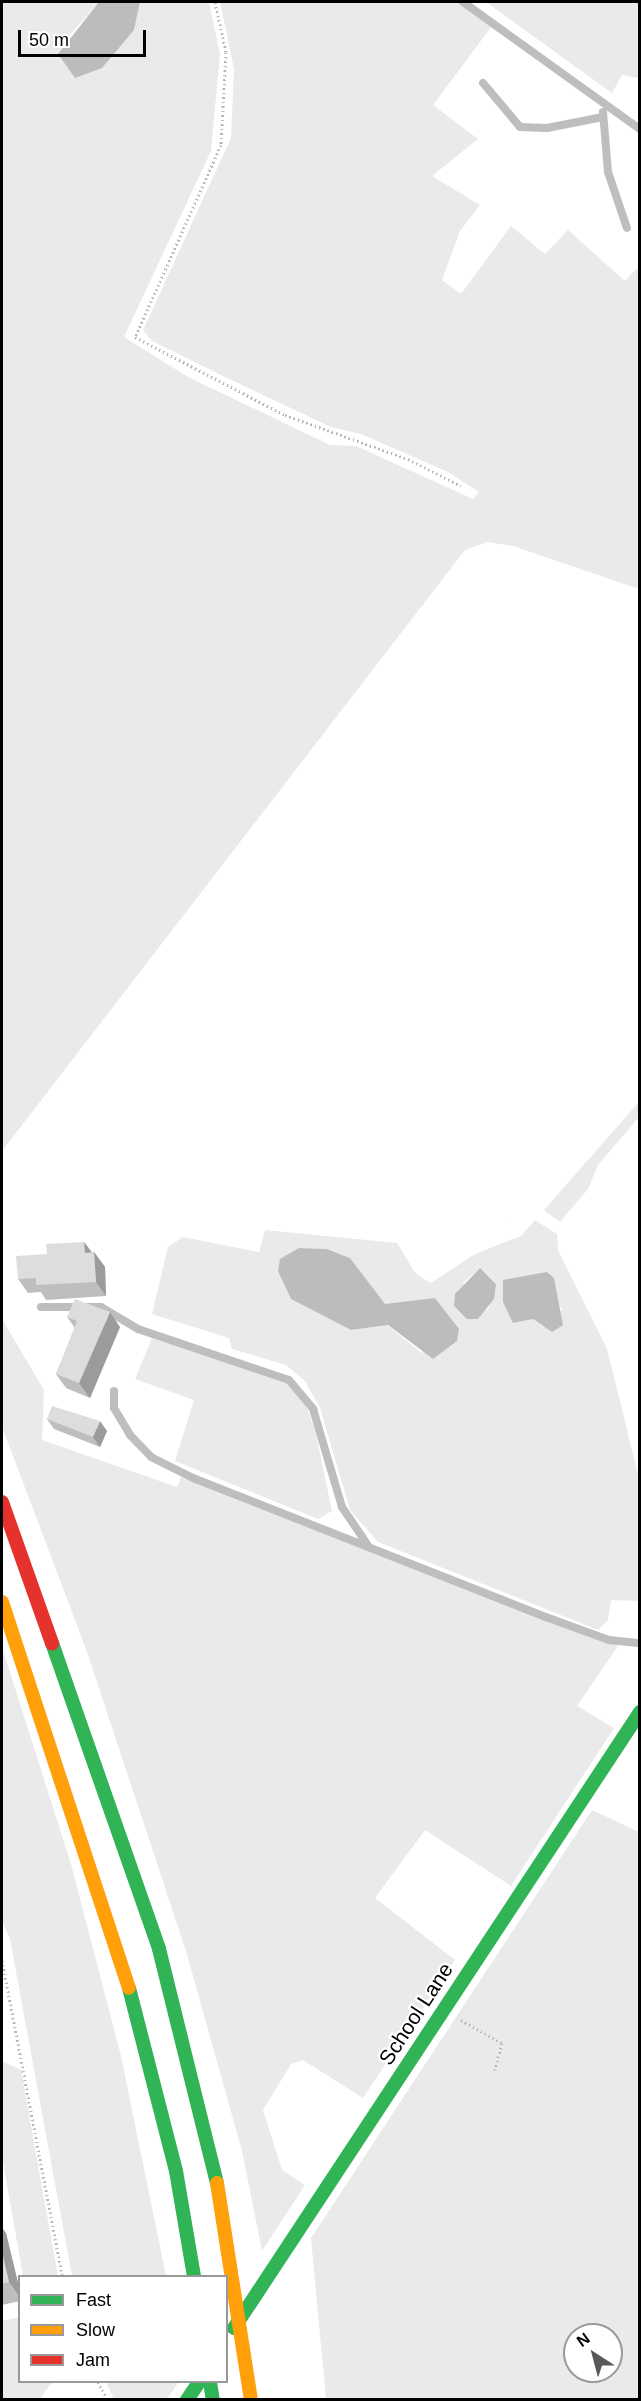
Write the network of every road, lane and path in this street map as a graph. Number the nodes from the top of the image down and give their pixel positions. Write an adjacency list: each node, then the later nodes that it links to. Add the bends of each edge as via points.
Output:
1 (215, 2): 8 (path, via 226,52 221,145 135,337 285,415 408,459)
2 (463, 2): 4 (lane)
3 (483, 83): 5 (lane, via 520,127 547,128)
4 (603, 103): 5 (lane); 6 (lane)
5 (603, 117): 7 (lane, via 608,172)
6 (639, 129)
7 (627, 228)
8 (461, 486)
9 (40, 1307): 12 (lane, via 102,1307 138,1329 289,1380 313,1409 342,1507)
10 (114, 1391): 12 (lane, via 114,1408 150,1457)
11 (2, 1502): 28 (main road, via 159,1949 216,2177)
12 (372, 1549): 14 (lane, via 609,1640)
13 (2, 1602): 20 (main road, via 126,1976 176,2171)
14 (639, 1643)
15 (639, 1712): 17 (main road, School Lane)
16 (2, 1960): 19 (path)
17 (444, 2010): 18 (path, via 502,2043); 21 (main road, School Lane)
18 (495, 2070)
19 (62, 2275)
20 (194, 2275)
21 (228, 2337)
22 (99, 2383): 25 (path)
23 (198, 2383): 26 (main road)
24 (210, 2383): 27 (main road)
25 (108, 2400)
26 (187, 2400)
27 (213, 2400)
28 (251, 2400)

